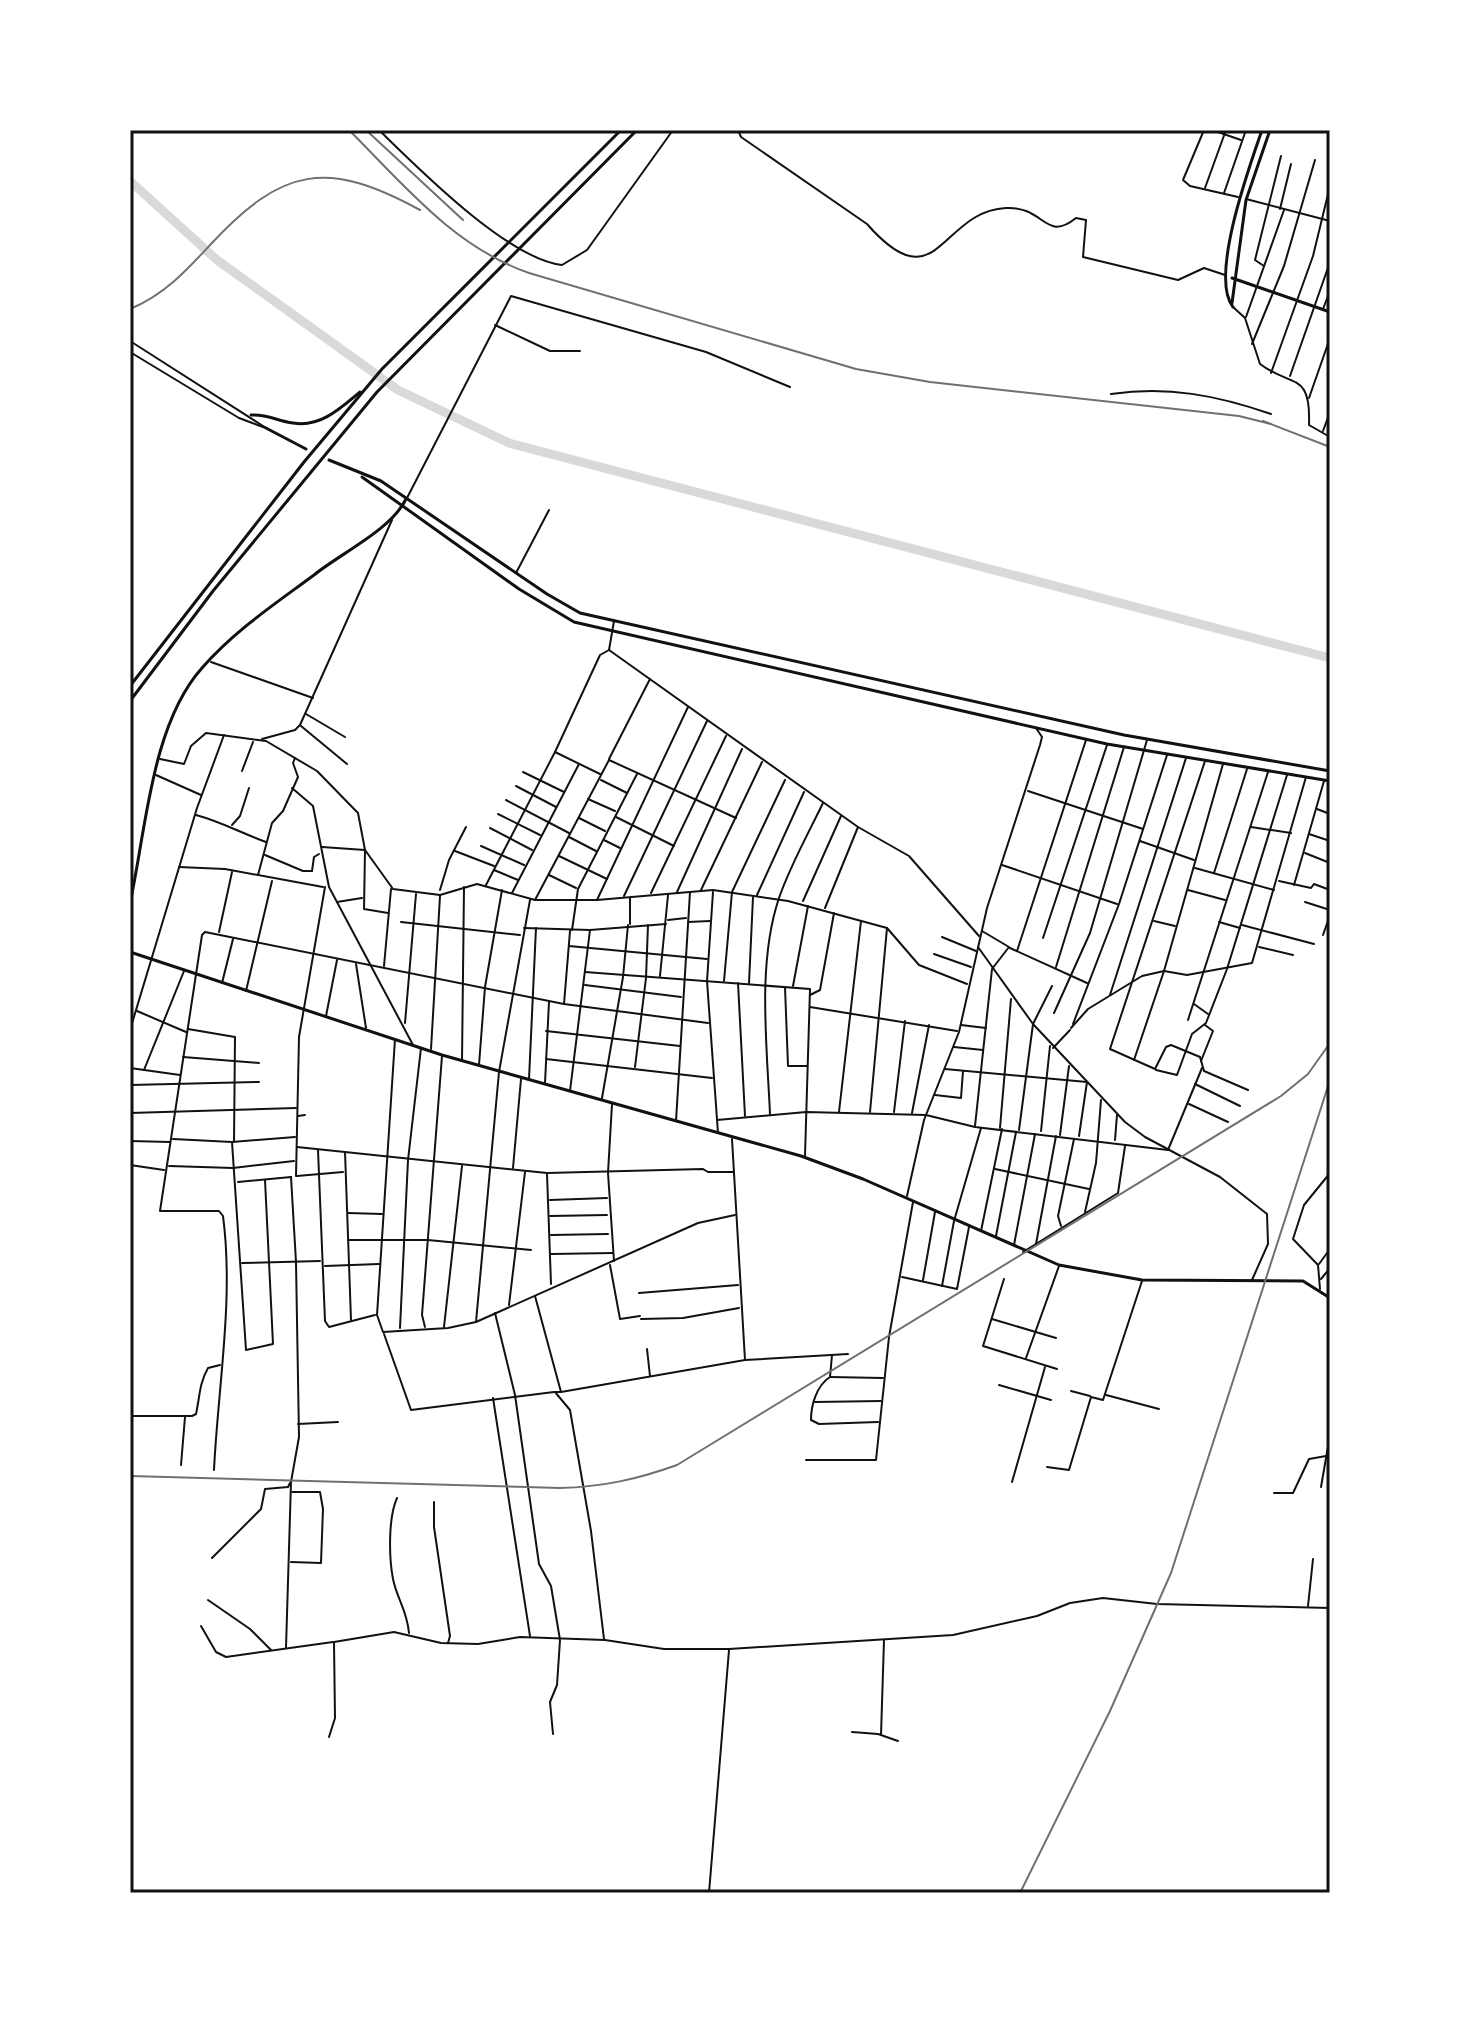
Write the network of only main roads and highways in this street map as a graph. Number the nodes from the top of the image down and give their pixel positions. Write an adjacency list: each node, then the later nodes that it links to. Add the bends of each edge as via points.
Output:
1 (621, 130): 10 (main road)
2 (637, 130): 19 (main road, via 377,392)
3 (1262, 130): 5 (main road)
4 (1270, 130): 6 (main road)
5 (1243, 182): 6 (main road); 7 (main road)
6 (1251, 184): 8 (main road)
7 (1226, 276): 8 (main road); 8 (main road, via 1233,307)
8 (1233, 278): 9 (main road)
9 (1330, 312)
10 (369, 385): 11 (main road, via 336,413 307,424); 18 (main road)
11 (251, 415)
12 (264, 427): 13 (main road)
13 (306, 449)
14 (329, 460): 15 (main road)
15 (359, 474): 16 (main road); 17 (main road)
16 (407, 498): 17 (main road); 20 (main road, via 569,609)
17 (403, 506): 21 (main road, via 560,616); 24 (main road, via 392,520 240,629 203,666 177,709 159,759)
18 (130, 686)
19 (130, 701)
20 (1031, 716): 21 (main road); 22 (main road)
21 (1033, 727): 23 (main road)
22 (1330, 771)
23 (1330, 781)
24 (130, 903)
25 (130, 952): 26 (main road, via 442,1055 805,1158 1059,1265 1142,1280 1303,1281)
26 (1330, 1298)

